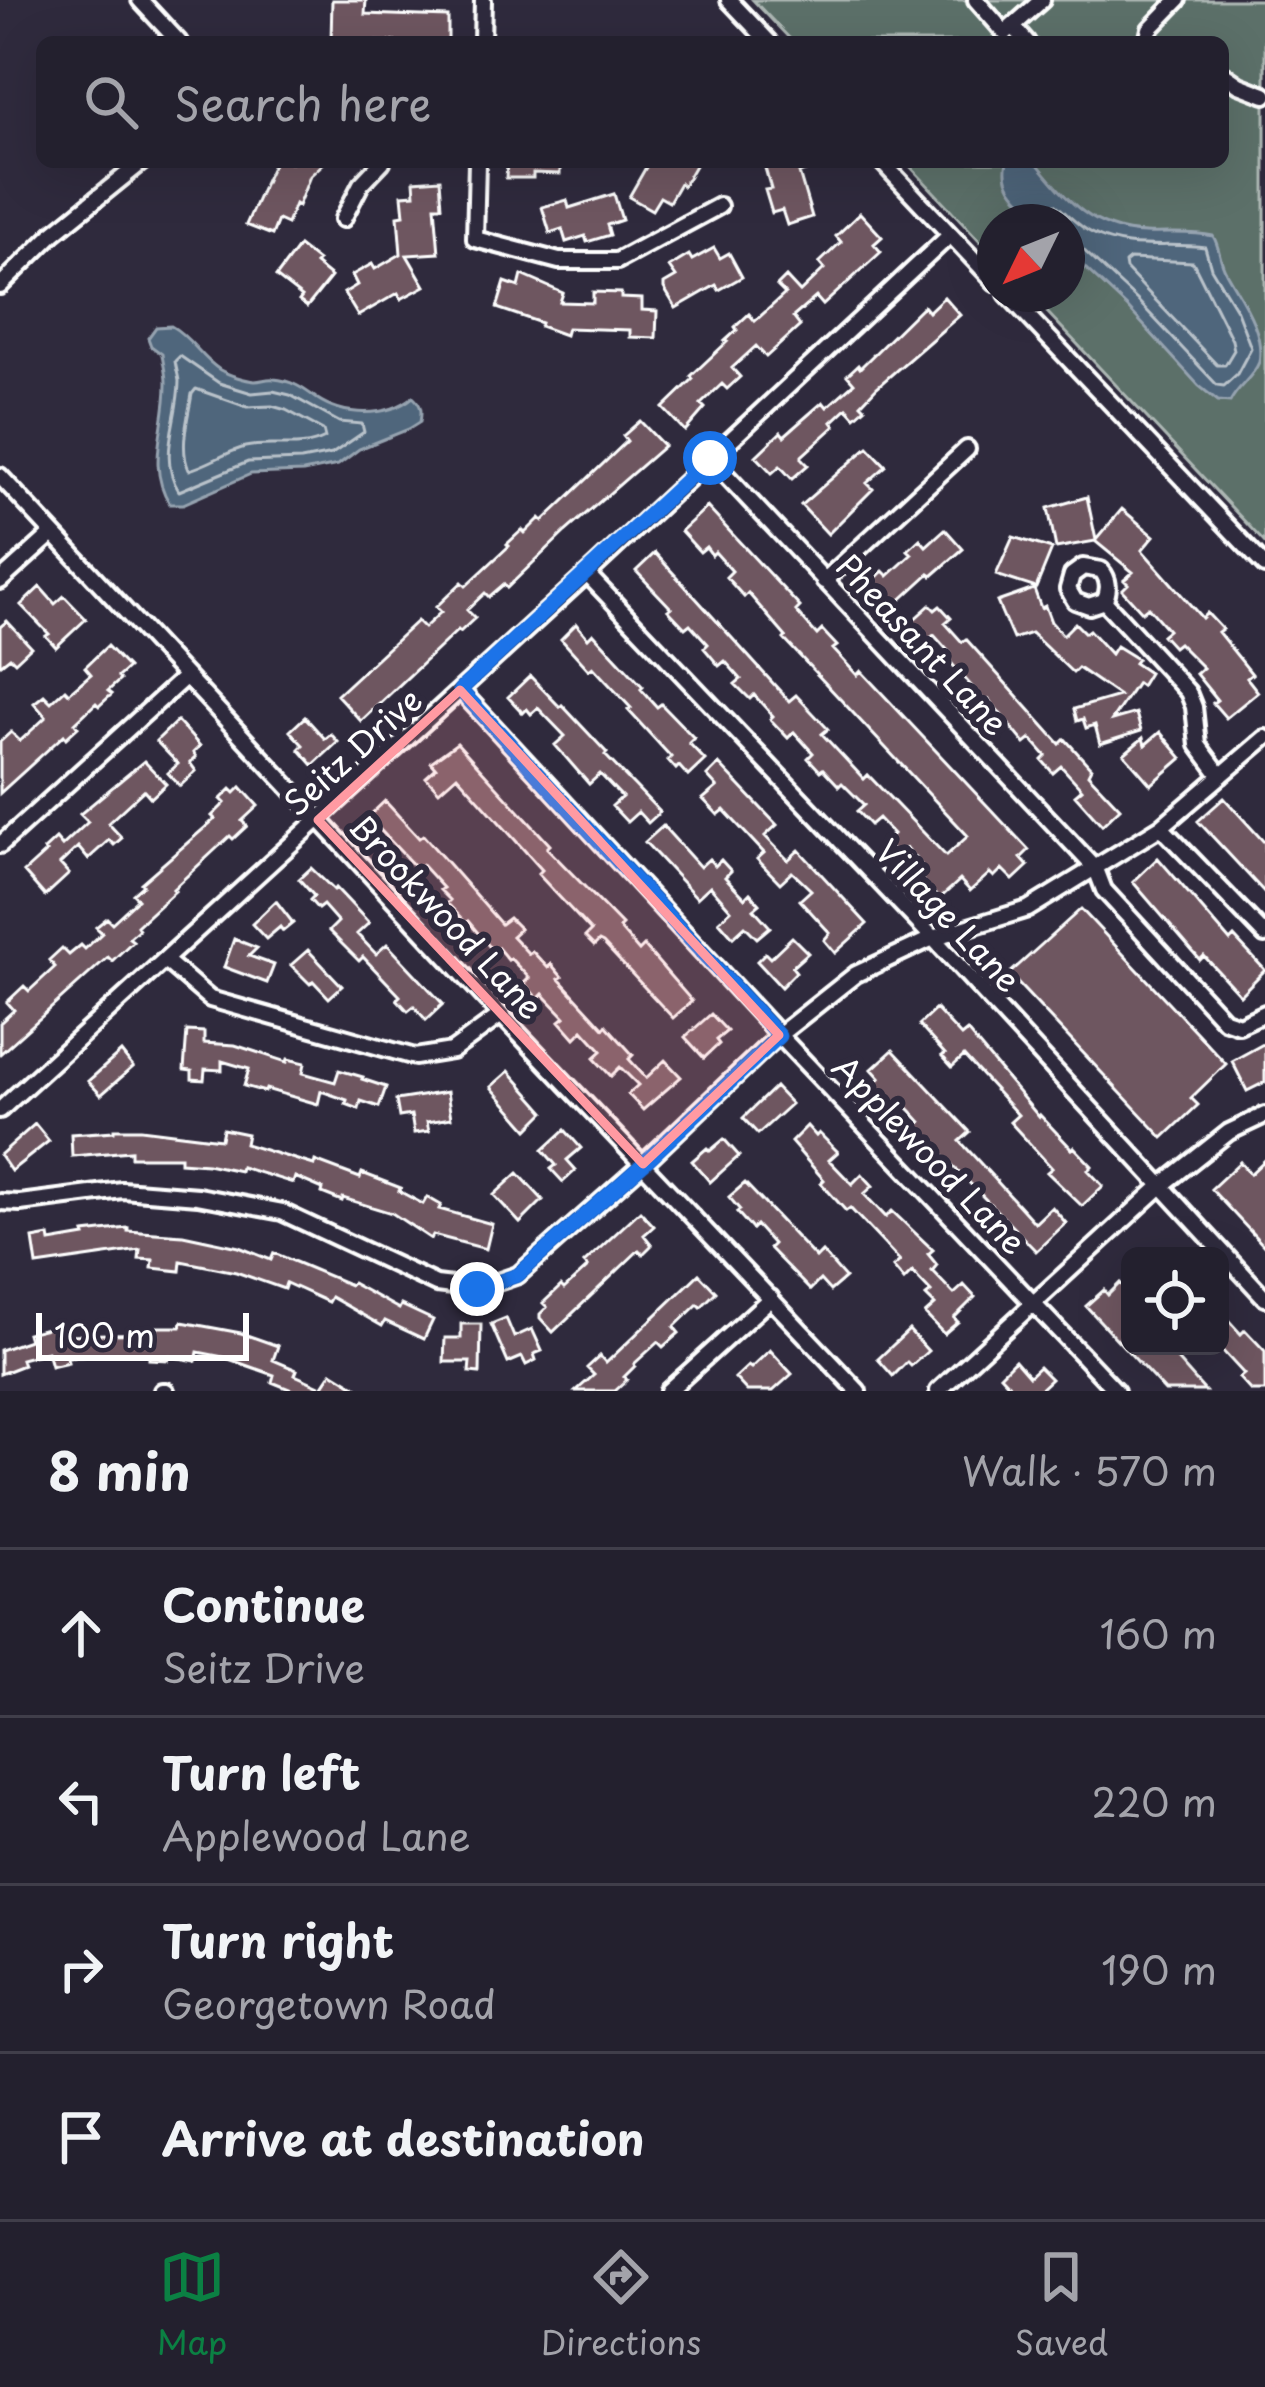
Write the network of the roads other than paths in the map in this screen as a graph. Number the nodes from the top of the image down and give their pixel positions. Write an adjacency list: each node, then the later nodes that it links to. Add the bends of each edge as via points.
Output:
1 (140, 0): 8 (street)
2 (482, 0): 9 (street)
3 (729, 0): 10 (street)
4 (976, 0): 7 (street, via 1005,33)
5 (1042, 0): 7 (street)
6 (1178, 0): 12 (street)
7 (1012, 26): 11 (street)
8 (173, 36)
9 (482, 36)
10 (763, 36)
11 (1021, 36)
12 (1148, 36)
13 (1229, 78): 14 (street)
14 (1265, 95)
15 (135, 168): 23 (street)
16 (376, 168): 20 (street)
17 (477, 168): 19 (street, via 475,238 559,262 617,261)
18 (888, 168): 21 (street)
19 (719, 206)
20 (344, 218)
21 (950, 235): 22 (street); 26 (street, Seitz Drive)
22 (977, 263)
23 (0, 286)
24 (1024, 312): 29 (street)
25 (967, 449): 32 (street)
26 (710, 458): 30 (street, Seitz Drive); 32 (street, Pheasant Lane)
27 (0, 476): 28 (street, Brookwood Lane)
28 (53, 533): 31 (street); 34 (street, Brookwood Lane)
29 (1265, 566)
30 (587, 574): 35 (street, Seitz Drive); 43 (street, Village Lane)
31 (0, 581)
32 (824, 581): 41 (street, Pheasant Lane)
33 (1104, 601): 37 (street, via 1193,700 1198,745)
34 (186, 676): 38 (street, Brookwood Lane); 40 (street)
35 (460, 690): 38 (street, Seitz Drive); 47 (street, Applewood Lane)
36 (1265, 738): 37 (street)
37 (1220, 776): 39 (street)
38 (318, 820): 44 (street, Seitz Drive); 46 (street, Brookwood Lane)
39 (1161, 827): 41 (street); 42 (street)
40 (0, 845)
41 (1096, 869): 43 (street, via 1028,909); 45 (street, Pheasant Lane, via 1104,890 1224,1020 1239,1025)
42 (1265, 935)
43 (933, 938): 47 (street, via 856,974); 51 (street, Village Lane)
44 (166, 961): 46 (street, via 210,999 415,1057 452,1051); 48 (street, Seitz Drive)
45 (1265, 1013)
46 (501, 1015): 50 (street, Brookwood Lane)
47 (779, 1036): 50 (street); 55 (street, Applewood Lane)
48 (0, 1110)
49 (1265, 1115): 51 (street, via 1229,1132)
50 (643, 1164): 52 (street, via 518,1275 477,1289 436,1284 282,1212 198,1196 122,1190); 53 (street, Brookwood Lane)
51 (1161, 1186): 54 (street, Village Lane); 55 (street)
52 (0, 1202)
53 (771, 1298): 56 (street); 57 (street, Brookwood Lane)
54 (1265, 1298)
55 (1033, 1303): 58 (street); 59 (street, Applewood Lane)
56 (668, 1391)
57 (858, 1391)
58 (938, 1391)
59 (1116, 1391)

